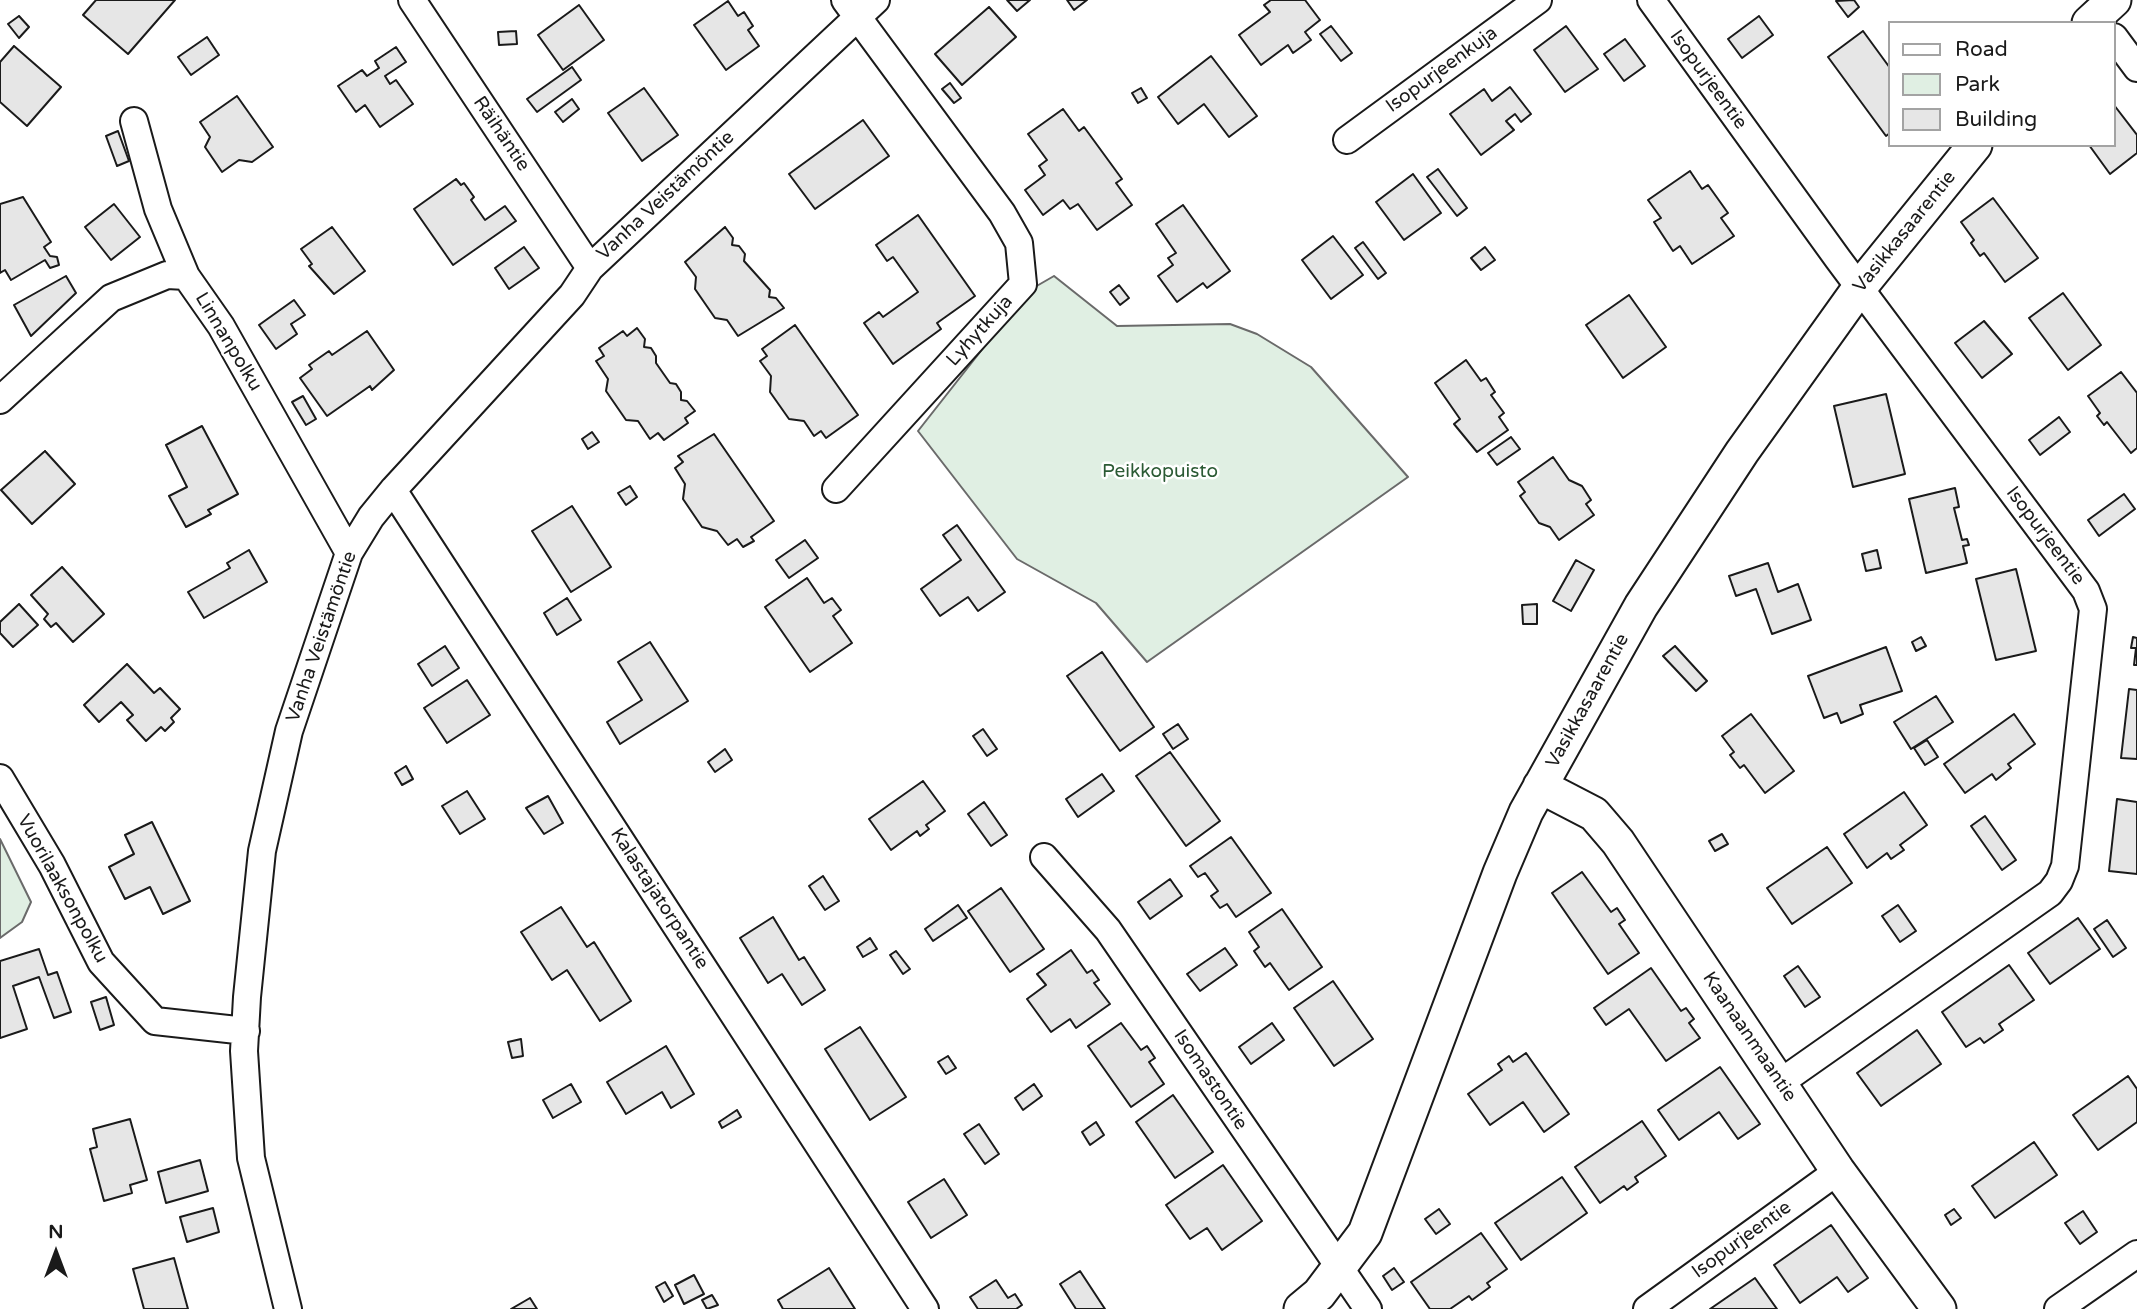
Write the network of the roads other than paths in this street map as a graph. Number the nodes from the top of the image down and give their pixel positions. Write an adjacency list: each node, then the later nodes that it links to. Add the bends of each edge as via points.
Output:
1 (412, 0): 10 (street, Räihäntie)
2 (1538, 0): 8 (street, Isopurjeenkuja)
3 (1651, 0): 12 (street, Isopurjeentie)
4 (859, 6): 10 (street, Vanha Veistämöntie); 14 (street, Lyhytkuja, via 1002,212 1019,243 1023,284)
5 (2116, 38): 6 (street)
6 (2137, 68)
7 (134, 121): 11 (street, Linnanpolku, via 158,209)
8 (1347, 140)
9 (1973, 147): 12 (street, Vasikkasaarentie)
10 (590, 268): 15 (street, Vanha Veistämöntie, via 572,295)
11 (186, 276): 13 (street, via 167,275 111,298); 16 (street, Linnanpolku, via 221,326)
12 (1860, 287): 18 (street, Vasikkasaarentie, via 1742,452 1641,606); 21 (street, Isopurjeentie, via 2086,591 2094,623 2059,881 2050,893)
13 (0, 400)
14 (836, 489)
15 (393, 490): 16 (street, Vanha Veistämöntie); 26 (street, Kalastajatorpantie)
16 (349, 553): 20 (street, Vanha Veistämöntie, via 289,731 262,851)
17 (0, 778): 20 (street, Vuorilaaksonpolku, via 52,865 101,962 155,1021)
18 (1540, 786): 21 (street, Kaanaanmaantie, via 1594,814 1618,842); 24 (street, Vasikkasaarentie, via 1500,873 1365,1233)
19 (1044, 857): 24 (street, Isomastontie, via 1108,930)
20 (246, 1031): 25 (street, Vanha Veistämöntie, via 251,1158)
21 (1781, 1082): 22 (street, Kaanaanmaantie)
22 (1838, 1171): 29 (street, Isopurjeentie); 30 (street, Kaanaanmaantie)
23 (2137, 1254): 31 (street)
24 (1339, 1269): 27 (street, Vasikkasaarentie); 28 (street, Isomastontie)
25 (288, 1309)
26 (925, 1309)
27 (1301, 1309)
28 (1368, 1309)
29 (1647, 1309)
30 (1939, 1309)
31 (2058, 1309)

